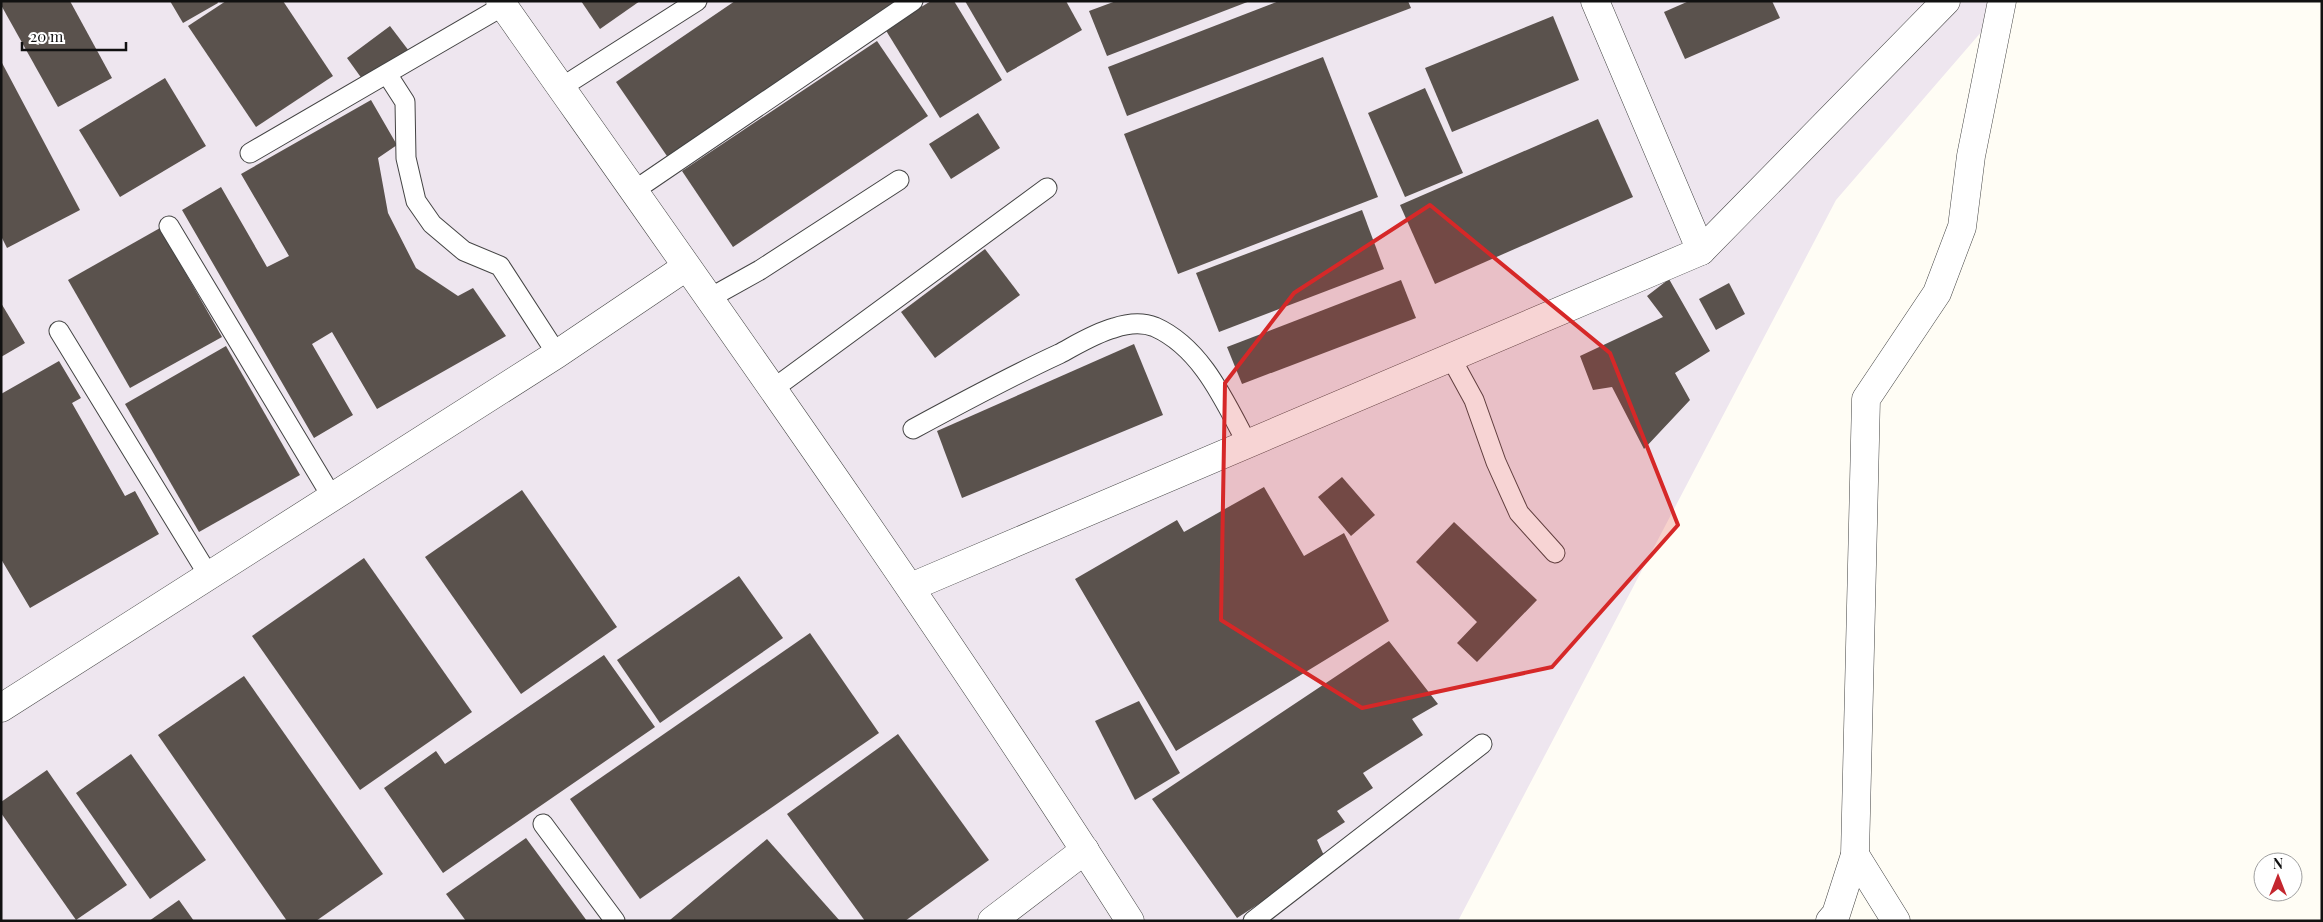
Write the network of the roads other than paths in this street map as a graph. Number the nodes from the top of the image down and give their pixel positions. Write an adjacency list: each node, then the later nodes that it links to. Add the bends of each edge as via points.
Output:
1 (697, 1): 8 (lane)
2 (913, 1): 12 (lane)
3 (1595, 1): 14 (street)
4 (1946, 1): 14 (street)
5 (2002, 1): 31 (street, via 1971,156 1962,227 1937,293 1866,399)
6 (501, 3): 7 (lane); 8 (street)
7 (387, 74): 9 (lane); 18 (lane, via 406,102 406,158 416,201 432,224 464,251 500,266)
8 (562, 87): 12 (street)
9 (250, 153)
10 (900, 180): 16 (lane, via 760,270)
11 (1046, 188): 20 (lane)
12 (635, 190): 15 (street)
13 (169, 226): 23 (lane)
14 (1701, 251): 19 (street)
15 (686, 267): 16 (street); 18 (street)
16 (708, 299): 20 (street)
17 (59, 331): 25 (lane)
18 (557, 354): 23 (street)
19 (1451, 358): 22 (street); 24 (lane, via 1474,400 1519,513)
20 (773, 389): 26 (street)
21 (913, 429): 22 (lane, via 1095,336 1112,328 1134,324 1154,327 1182,345 1202,366)
22 (1248, 444): 26 (street)
23 (332, 497): 25 (street)
24 (1555, 553)
25 (209, 576): 27 (street)
26 (910, 587): 30 (street)
27 (1, 708)
28 (1482, 744): 35 (lane)
29 (543, 824): 32 (lane)
30 (1084, 850): 33 (street); 34 (street)
31 (1855, 855): 36 (street, via 1836,914); 37 (street)
32 (615, 921)
33 (992, 921)
34 (1130, 921)
35 (1253, 921)
36 (1830, 921)
37 (1896, 921)

